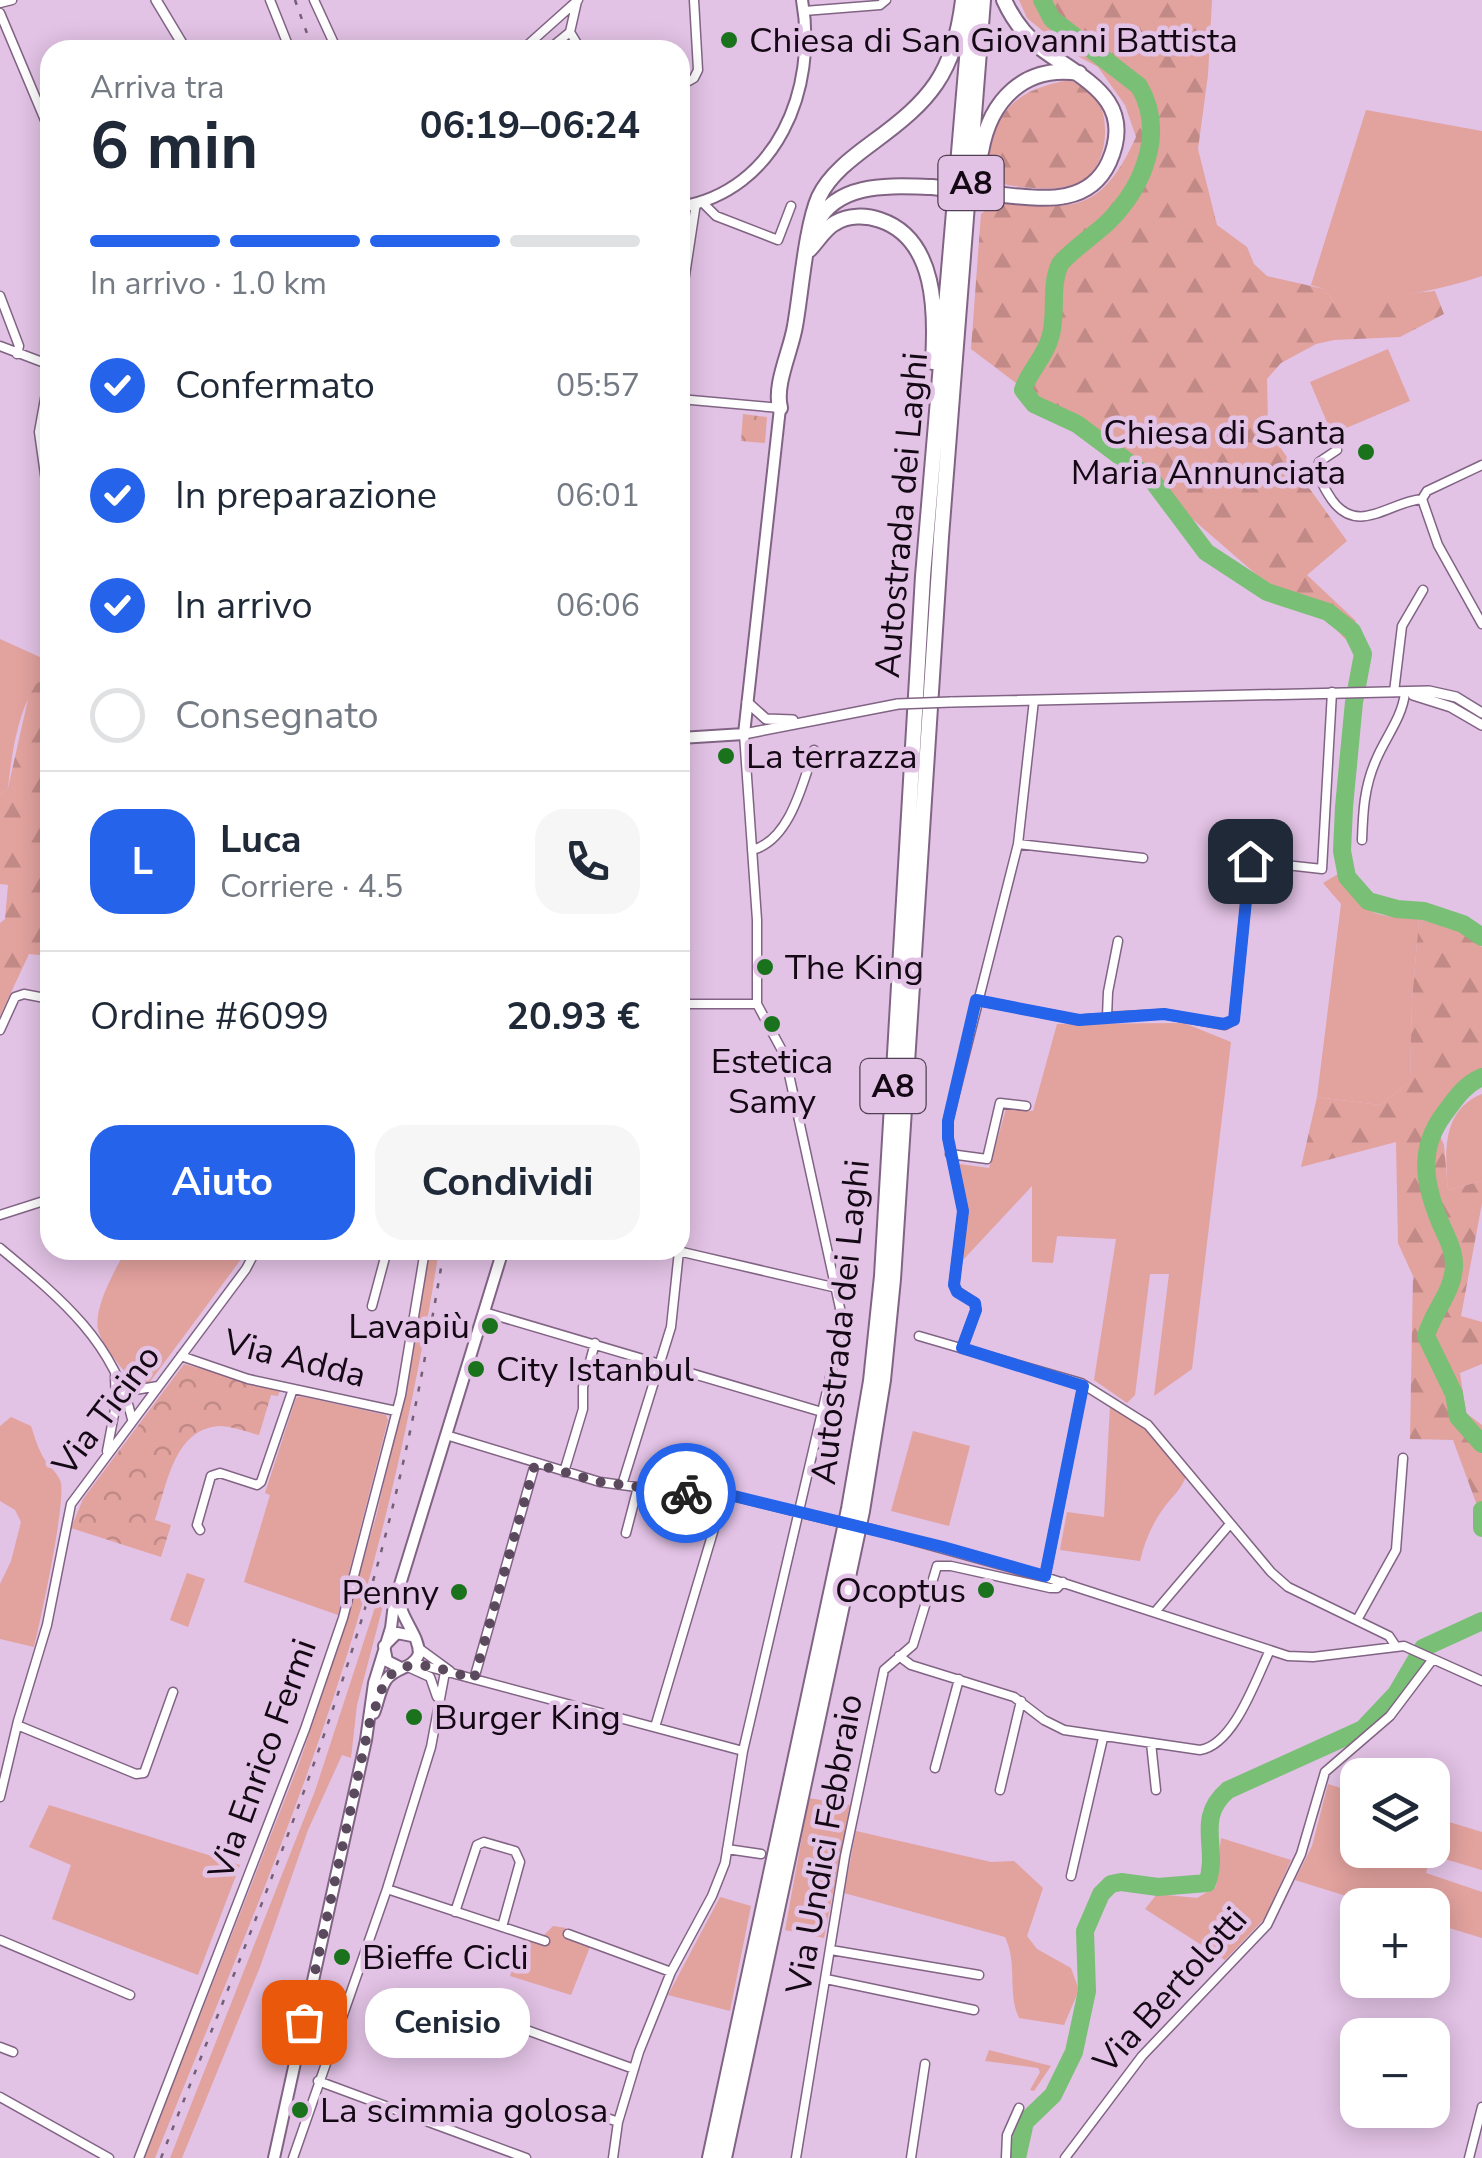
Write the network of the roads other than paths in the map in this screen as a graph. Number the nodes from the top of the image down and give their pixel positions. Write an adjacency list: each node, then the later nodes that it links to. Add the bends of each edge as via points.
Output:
1 (12, 0): 12 (street)
2 (156, 0): 18 (street)
3 (270, 0): 19 (street)
4 (314, 0): 20 (street)
5 (578, 0): 15 (street); 16 (street)
6 (694, 0): 24 (street, via 698,70)
7 (886, 0): 13 (street)
8 (962, 0): 29 (highway, via 958,38 934,90 835,175 819,197)
9 (972, 0): 42 (highway, Autostrada dei Laghi / A8)
10 (983, 0): 36 (highway, Autostrada dei Laghi / A8)
11 (1004, 0): 23 (highway, via 1026,35)
12 (0, 3)
13 (802, 5): 26 (main road, via 804,71 789,124 756,166)
14 (0, 13): 25 (street)
15 (556, 18): 16 (street, via 568,18); 17 (street)
16 (571, 30): 21 (street); 22 (street)
17 (535, 39)
18 (180, 40)
19 (286, 40)
20 (332, 40)
21 (560, 40)
22 (576, 40)
23 (1079, 73): 29 (highway, bridge, via 1104,96 1116,139 1098,179 1078,194 1063,199 872,187 825,210); 36 (highway, via 1023,81 989,119)
24 (690, 80)
25 (40, 108)
26 (698, 202): 27 (main road); 28 (street, via 778,240); 30 (street)
27 (690, 204)
28 (790, 206)
29 (810, 235): 31 (highway)
30 (690, 249)
31 (808, 251): 38 (highway); 42 (highway, via 831,224 863,216 900,232 925,268 936,320)
32 (0, 296): 34 (street)
33 (0, 346): 34 (street)
34 (17, 354): 35 (street)
35 (40, 364)
36 (955, 366): 170 (highway, Autostrada dei Laghi / A8, via 883,1380 862,1511)
37 (690, 400): 38 (street)
38 (780, 408): 48 (main road)
39 (1337, 450): 41 (street, via 1318,470 1339,510 1364,519)
40 (1482, 465): 41 (street, via 1427,491)
41 (1422, 500): 44 (street)
42 (924, 576): 169 (highway, Autostrada dei Laghi / A8, via 871,1381 850,1509)
43 (1423, 590): 46 (street, via 1402,626)
44 (1482, 624)
45 (1336, 692): 46 (street); 47 (street); 64 (street, via 1322,868 1250,861 1234,1020)
46 (1403, 693): 49 (street, via 1441,692); 51 (street, via 1452,707); 55 (street, via 1368,781)
47 (1034, 700): 50 (street, bridge, via 898,704); 56 (street)
48 (747, 702): 50 (street, via 766,719); 52 (main road)
49 (1482, 714)
50 (815, 720): 52 (street)
51 (1482, 725)
52 (744, 734): 53 (main road); 57 (street)
53 (690, 737)
54 (814, 750): 57 (street, via 784,825)
55 (1362, 840)
56 (1018, 844): 58 (street); 61 (street)
57 (752, 850): 63 (street)
58 (1143, 858)
59 (1118, 940): 64 (street)
60 (40, 996): 65 (street, via 15,997)
61 (976, 1000): 64 (street, via 1079,1020); 67 (street, via 950,1106)
62 (690, 1004): 63 (street)
63 (757, 1004): 77 (street, via 784,1056)
64 (1107, 1018)
65 (0, 1030)
66 (1026, 1106): 67 (street, via 1000,1103 987,1159)
67 (950, 1154): 82 (street, via 963,1211 954,1285 976,1310)
68 (40, 1202): 69 (street)
69 (0, 1215)
70 (0, 1248): 85 (street, via 94,1334)
71 (690, 1254): 77 (street)
72 (251, 1260): 83 (street, Via Ticino)
73 (385, 1260): 78 (street)
74 (423, 1260): 91 (street, Via Enrico Fermi)
75 (500, 1260): 79 (main road)
76 (675, 1260): 84 (street, via 671,1326)
77 (838, 1288): 92 (street, via 843,1322)
78 (372, 1306)
79 (484, 1312): 81 (street); 95 (main road)
80 (919, 1336): 82 (street)
81 (595, 1343): 84 (street); 99 (street)
82 (962, 1348): 88 (street)
83 (182, 1356): 87 (street, Via Ticino); 89 (street, Via Adda)
84 (659, 1362): 92 (street); 100 (street)
85 (114, 1371): 86 (street); 90 (street)
86 (122, 1382): 87 (street, via 134,1390); 93 (street)
87 (158, 1386): 93 (street, Via Ticino)
88 (1083, 1386): 104 (street, via 1148,1426); 107 (street)
89 (293, 1389): 91 (street, Via Adda); 105 (street, via 261,1482 211,1476)
90 (116, 1404): 94 (street); 96 (street)
91 (396, 1412): 164 (street, Via Enrico Fermi, via 343,1618 306,1729)
92 (822, 1412): 103 (street)
93 (132, 1419): 94 (street, Via Ticino)
94 (124, 1430): 96 (street, Via Ticino)
95 (446, 1435): 98 (street); 109 (main road)
96 (107, 1452): 128 (street, Via Ticino, via 70,1504 47,1625)
97 (1402, 1458): 111 (street, via 1396,1550)
98 (535, 1464): 99 (street); 121 (street)
99 (564, 1472): 100 (street)
100 (622, 1485): 101 (street)
101 (638, 1487): 102 (street); 106 (street)
102 (724, 1495): 103 (street); 129 (street)
103 (800, 1512): 107 (street, bridge); 132 (street)
104 (1230, 1524): 110 (street); 111 (street, via 1288,1587)
105 (200, 1530)
106 (626, 1533)
107 (1045, 1576): 108 (street)
108 (1063, 1582): 110 (street); 117 (street, Via Undici Febbraio, via 1050,1588 937,1566 913,1645)
109 (399, 1591): 112 (main road); 114 (main road)
110 (1155, 1612): 116 (street)
111 (1358, 1620): 113 (street)
112 (412, 1636): 114 (main road, via 397,1633); 115 (main road)
113 (1395, 1645): 116 (street, via 1314,1657); 118 (street)
114 (384, 1646): 119 (main road, via 388,1662); 127 (main road)
115 (420, 1648): 119 (main road); 120 (street)
116 (1270, 1650): 131 (street, via 1219,1743 1200,1750)
117 (899, 1656): 122 (street); 146 (street, Via Undici Febbraio, via 884,1670)
118 (1431, 1657): 123 (street); 174 (street, Via Bertolotti, via 1390,1716 1325,1772 1301,1854 1267,1924 1142,2056)
119 (408, 1666): 120 (street); 126 (street, via 430,1677); 127 (main road, via 385,1682)
120 (449, 1673): 121 (street); 126 (street)
121 (474, 1679): 129 (street)
122 (959, 1679): 125 (street); 133 (street)
123 (1482, 1682)
124 (173, 1692): 128 (street, via 144,1772 136,1774)
125 (1021, 1701): 130 (street, via 1053,1725); 134 (street)
126 (437, 1706): 140 (street, via 431,1747)
127 (370, 1721): 165 (main road)
128 (17, 1725): 136 (street, Via Ticino)
129 (655, 1728): 132 (street)
130 (1103, 1738): 131 (street); 139 (street)
131 (1151, 1743): 135 (street)
132 (743, 1751): 137 (street)
133 (935, 1768)
134 (1000, 1790)
135 (1156, 1790)
136 (0, 1797)
137 (727, 1849): 138 (street); 147 (street, via 712,1896)
138 (762, 1854)
139 (1071, 1876)
140 (386, 1889): 141 (street); 157 (street)
141 (455, 1912): 142 (street); 142 (street, via 477,1845 515,1851 520,1862)
142 (502, 1927): 145 (street)
143 (568, 1934): 147 (street)
144 (0, 1940): 150 (street)
145 (545, 1941)
146 (830, 1950): 148 (street); 149 (street, Via Undici Febbraio)
147 (671, 1972): 156 (street)
148 (979, 1975)
149 (826, 1979): 151 (street); 171 (street, Via Undici Febbraio)
150 (130, 1995)
151 (974, 2010)
152 (499, 2020): 156 (street)
153 (0, 2047): 154 (street)
154 (13, 2052)
155 (925, 2064): 172 (street)
156 (634, 2069): 162 (street)
157 (318, 2082): 166 (street); 167 (street)
158 (0, 2098): 163 (street)
159 (1482, 2107): 175 (street)
160 (1019, 2108): 173 (street)
161 (582, 2109): 162 (street)
162 (618, 2122): 168 (street)
163 (109, 2158)
164 (139, 2158)
165 (274, 2158)
166 (294, 2158)
167 (526, 2158)
168 (613, 2158)
169 (710, 2158)
170 (724, 2158)
171 (796, 2158)
172 (911, 2158)
173 (1006, 2158)
174 (1065, 2158)
175 (1469, 2158)

